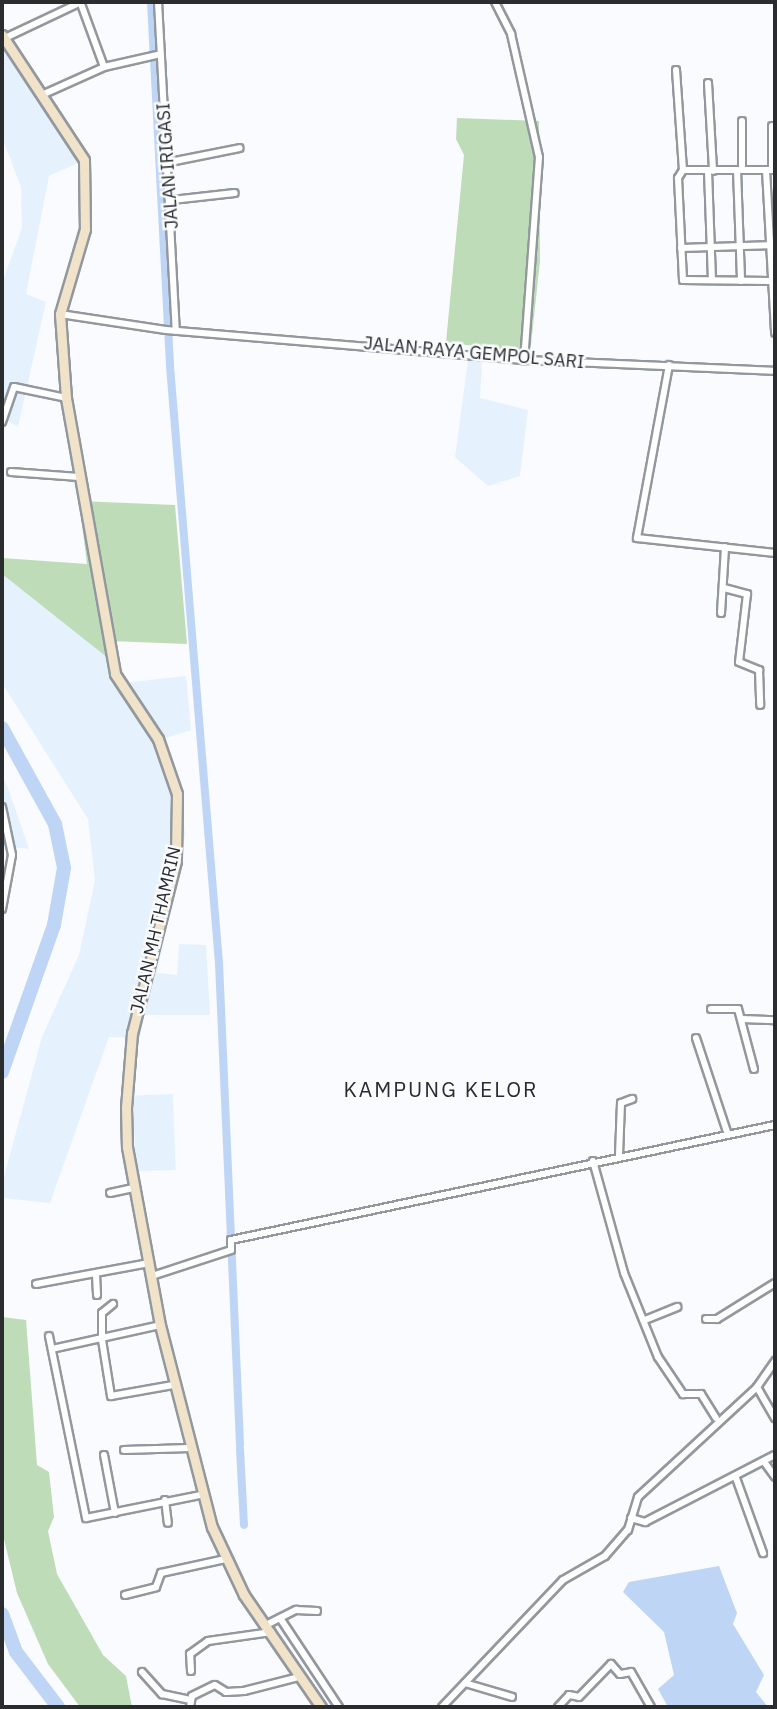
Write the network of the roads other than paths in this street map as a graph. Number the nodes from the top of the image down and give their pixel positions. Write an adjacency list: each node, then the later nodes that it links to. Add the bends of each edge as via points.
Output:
1 (158, 2): 5 (street, JALAN IRIGASI)
2 (495, 2): 30 (street, via 511,34 540,157)
3 (81, 3): 4 (street); 6 (street)
4 (3, 37): 9 (street, JALAN MH THAMRIN)
5 (158, 55): 6 (street); 13 (street, JALAN IRIGASI)
6 (104, 67): 9 (street)
7 (676, 70): 14 (street)
8 (708, 83): 17 (street)
9 (44, 94): 27 (street, JALAN MH THAMRIN, via 78,144 88,185 85,229)
10 (742, 121): 15 (street)
11 (772, 126): 16 (street)
12 (240, 148): 13 (street)
13 (165, 163): 19 (street, JALAN IRIGASI)
14 (683, 170): 17 (street); 23 (street)
15 (740, 170): 16 (street); 17 (street); 20 (street)
16 (771, 170): 21 (street)
17 (711, 171): 22 (street)
18 (234, 193): 19 (street)
19 (172, 200): 28 (street, JALAN IRIGASI)
20 (740, 245): 21 (street); 22 (street); 25 (street)
21 (772, 245): 26 (street)
22 (711, 246): 23 (street); 24 (street)
23 (681, 248): 24 (street, via 685,281)
24 (712, 280): 25 (street)
25 (741, 281): 26 (street)
26 (770, 281): 29 (street)
27 (60, 314): 28 (street, JALAN RAYA GEMPOL SARI); 33 (street, JALAN MH THAMRIN)
28 (172, 330): 30 (street, JALAN RAYA GEMPOL SARI)
29 (775, 333)
30 (524, 360): 31 (street, JALAN RAYA GEMPOL SARI)
31 (669, 365): 32 (street, JALAN RAYA GEMPOL SARI); 37 (street, via 637,538)
32 (775, 371)
33 (66, 398): 34 (street, via 13,387); 36 (street, JALAN MH THAMRIN)
34 (2, 422)
35 (11, 472): 36 (street)
36 (79, 477): 57 (street, JALAN MH THAMRIN, via 115,674 158,739 177,794 176,860 132,1033 127,1107)
37 (725, 547): 38 (street); 39 (street, via 719,583)
38 (775, 553)
39 (724, 589): 40 (street); 41 (street, via 747,594 739,662 760,670)
40 (721, 612)
41 (760, 705)
42 (2, 807): 43 (street)
43 (5, 822): 45 (street)
44 (2, 869): 45 (street)
45 (10, 870): 46 (street)
46 (2, 909)
47 (712, 1009): 48 (street, via 736,1009)
48 (742, 1019): 49 (street); 51 (street)
49 (775, 1020)
50 (696, 1038): 54 (street)
51 (754, 1069)
52 (632, 1099): 55 (street, via 621,1103)
53 (775, 1125): 54 (street)
54 (729, 1135): 55 (street)
55 (620, 1155): 56 (street)
56 (593, 1161): 61 (street, via 231,1240 231,1250); 68 (street)
57 (134, 1188): 58 (street); 59 (street, JALAN MH THAMRIN)
58 (110, 1193)
59 (149, 1263): 60 (street); 61 (street, JALAN MH THAMRIN)
60 (96, 1275): 63 (street); 64 (street)
61 (152, 1276): 69 (street, JALAN MH THAMRIN)
62 (775, 1283): 67 (street, via 717,1319)
63 (36, 1284)
64 (97, 1295)
65 (113, 1304): 71 (street, via 102,1313)
66 (677, 1307): 68 (street)
67 (706, 1319)
68 (645, 1321): 76 (street, via 683,1395 701,1394)
69 (160, 1325): 71 (street); 74 (street, JALAN MH THAMRIN)
70 (49, 1336): 72 (street)
71 (102, 1340): 72 (street); 74 (street, via 111,1396)
72 (52, 1349): 87 (street, via 85,1516)
73 (775, 1361): 75 (street)
74 (173, 1385): 78 (street, JALAN MH THAMRIN)
75 (757, 1387): 76 (street); 77 (street)
76 (716, 1418): 88 (street, via 633,1503)
77 (775, 1418)
78 (190, 1448): 79 (street); 85 (street, JALAN MH THAMRIN)
79 (124, 1450)
80 (104, 1455): 87 (street)
81 (775, 1455): 82 (street)
82 (765, 1463): 83 (street); 84 (street)
83 (775, 1477)
84 (736, 1478): 88 (street, via 645,1522); 90 (street)
85 (201, 1495): 86 (street); 91 (street, JALAN MH THAMRIN)
86 (165, 1500): 87 (street); 89 (street)
87 (115, 1513)
88 (631, 1518): 98 (street, via 605,1556 563,1580)
89 (168, 1523)
90 (763, 1553)
91 (226, 1559): 92 (street, via 160,1573 156,1587); 94 (street, JALAN MH THAMRIN)
92 (125, 1595)
93 (317, 1611): 94 (street, via 308,1607)
94 (273, 1623): 95 (street, via 208,1641 190,1654); 97 (street, JALAN MH THAMRIN); 102 (street)
95 (191, 1671)
96 (142, 1672): 100 (street, via 162,1694)
97 (299, 1676): 100 (street, via 226,1692 215,1685); 101 (street, JALAN MH THAMRIN)
98 (466, 1683): 99 (street); 103 (street)
99 (512, 1697)
100 (190, 1704)
101 (321, 1707)
102 (339, 1707)
103 (442, 1707)
104 (558, 1707): 105 (street, via 569,1695 579,1697 610,1664 621,1674 631,1672)
105 (651, 1707)

